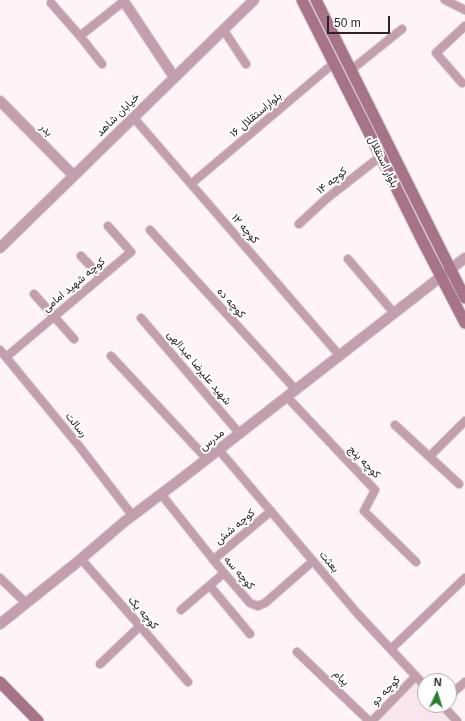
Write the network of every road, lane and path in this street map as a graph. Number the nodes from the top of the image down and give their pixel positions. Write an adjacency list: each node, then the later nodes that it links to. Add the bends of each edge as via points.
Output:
1 (254, 0): 9 (street, خیابان شاهد)
2 (302, 0): 12 (main road, بلوار استقلال)
3 (316, 0): 15 (main road, بلوار استقلال)
4 (445, 0): 7 (street)
5 (124, 1): 11 (street); 16 (street)
6 (51, 3): 11 (street)
7 (464, 7)
8 (465, 26): 17 (street, via 436,53)
9 (224, 29): 14 (street); 16 (street, خیابان شاهد)
10 (402, 29): 15 (street)
11 (80, 36): 13 (street)
12 (334, 63): 20 (main road, بلوار استقلال); 22 (street, بلواراستقلال ۱۶)
13 (102, 64)
14 (246, 64)
15 (351, 70): 30 (main road, بلوار استقلال)
16 (174, 77): 19 (street, خیابان شاهد)
17 (462, 83)
18 (0, 101): 21 (street, بدر)
19 (133, 117): 21 (street, خیابان شاهد); 22 (street, کوچه ۱۲)
20 (381, 156): 23 (street, کوچه ۱۴, via 326,199); 32 (main road, بلوار استقلال)
21 (74, 176): 26 (street, خیابان شاهد)
22 (191, 184): 42 (street, کوچه ۱۲)
23 (299, 224)
24 (108, 226): 31 (street, کوچه شهید امامی, via 131,252)
25 (150, 230): 43 (street, کوچه ده)
26 (0, 248)
27 (81, 256): 31 (street)
28 (348, 259): 35 (street)
29 (463, 262): 30 (street, مدرس)
30 (451, 270): 32 (street, مدرس); 34 (main road, بلوار استقلال)
31 (101, 277): 36 (street, کوچه شهید امامی)
32 (441, 277): 35 (street, مدرس); 38 (main road, بلوار استقلال)
33 (34, 294): 36 (street)
34 (465, 298)
35 (394, 313): 42 (street, مدرس)
36 (54, 317): 39 (street); 40 (street, کوچه شهید امامی)
37 (141, 318): 47 (street, شهید علیرضا عبدالهی)
38 (465, 323)
39 (74, 339)
40 (2, 353): 54 (street, رسالت)
41 (110, 356): 50 (street)
42 (340, 356): 43 (street, مدرس)
43 (296, 390): 44 (street, مدرس)
44 (287, 397): 47 (street, مدرس); 58 (street, کوچه پنج, via 375,490 364,511)
45 (465, 421): 49 (street)
46 (395, 425): 49 (street)
47 (240, 434): 48 (street, مدرس)
48 (219, 450): 50 (street, مدرس); 53 (street, بعثت)
49 (430, 456): 51 (street)
50 (207, 459): 52 (street, مدرس)
51 (458, 484)
52 (161, 494): 54 (street, مدرس); 56 (street, کوچه سه)
53 (271, 511): 56 (street, کوچه شش); 57 (street, بعثت)
54 (132, 515): 55 (street, مدرس)
55 (81, 559): 63 (street, مدرس); 66 (street, کوچه یک)
56 (213, 560): 59 (street, کوچه سه)
57 (313, 561): 59 (street, کوچه سه, via 265,603 258,606 250,603); 68 (street, بعثت)
58 (416, 562)
59 (224, 573): 62 (street)
60 (0, 578): 63 (street)
61 (465, 578): 68 (street)
62 (210, 586): 64 (street); 67 (street)
63 (26, 603): 65 (street, مدرس)
64 (181, 610)
65 (0, 624)
66 (140, 626): 70 (street); 72 (street, کوچه یک)
67 (250, 634)
68 (391, 649): 71 (street, بعثت)
69 (297, 652): 78 (street, پیام)
70 (100, 664)
71 (416, 676): 78 (street, کوچه دو)
72 (188, 682)
73 (465, 682): 75 (street)
74 (0, 684): 77 (main road)
75 (457, 689)
76 (450, 713): 79 (street)
77 (38, 721)
78 (371, 721)
79 (457, 721)

